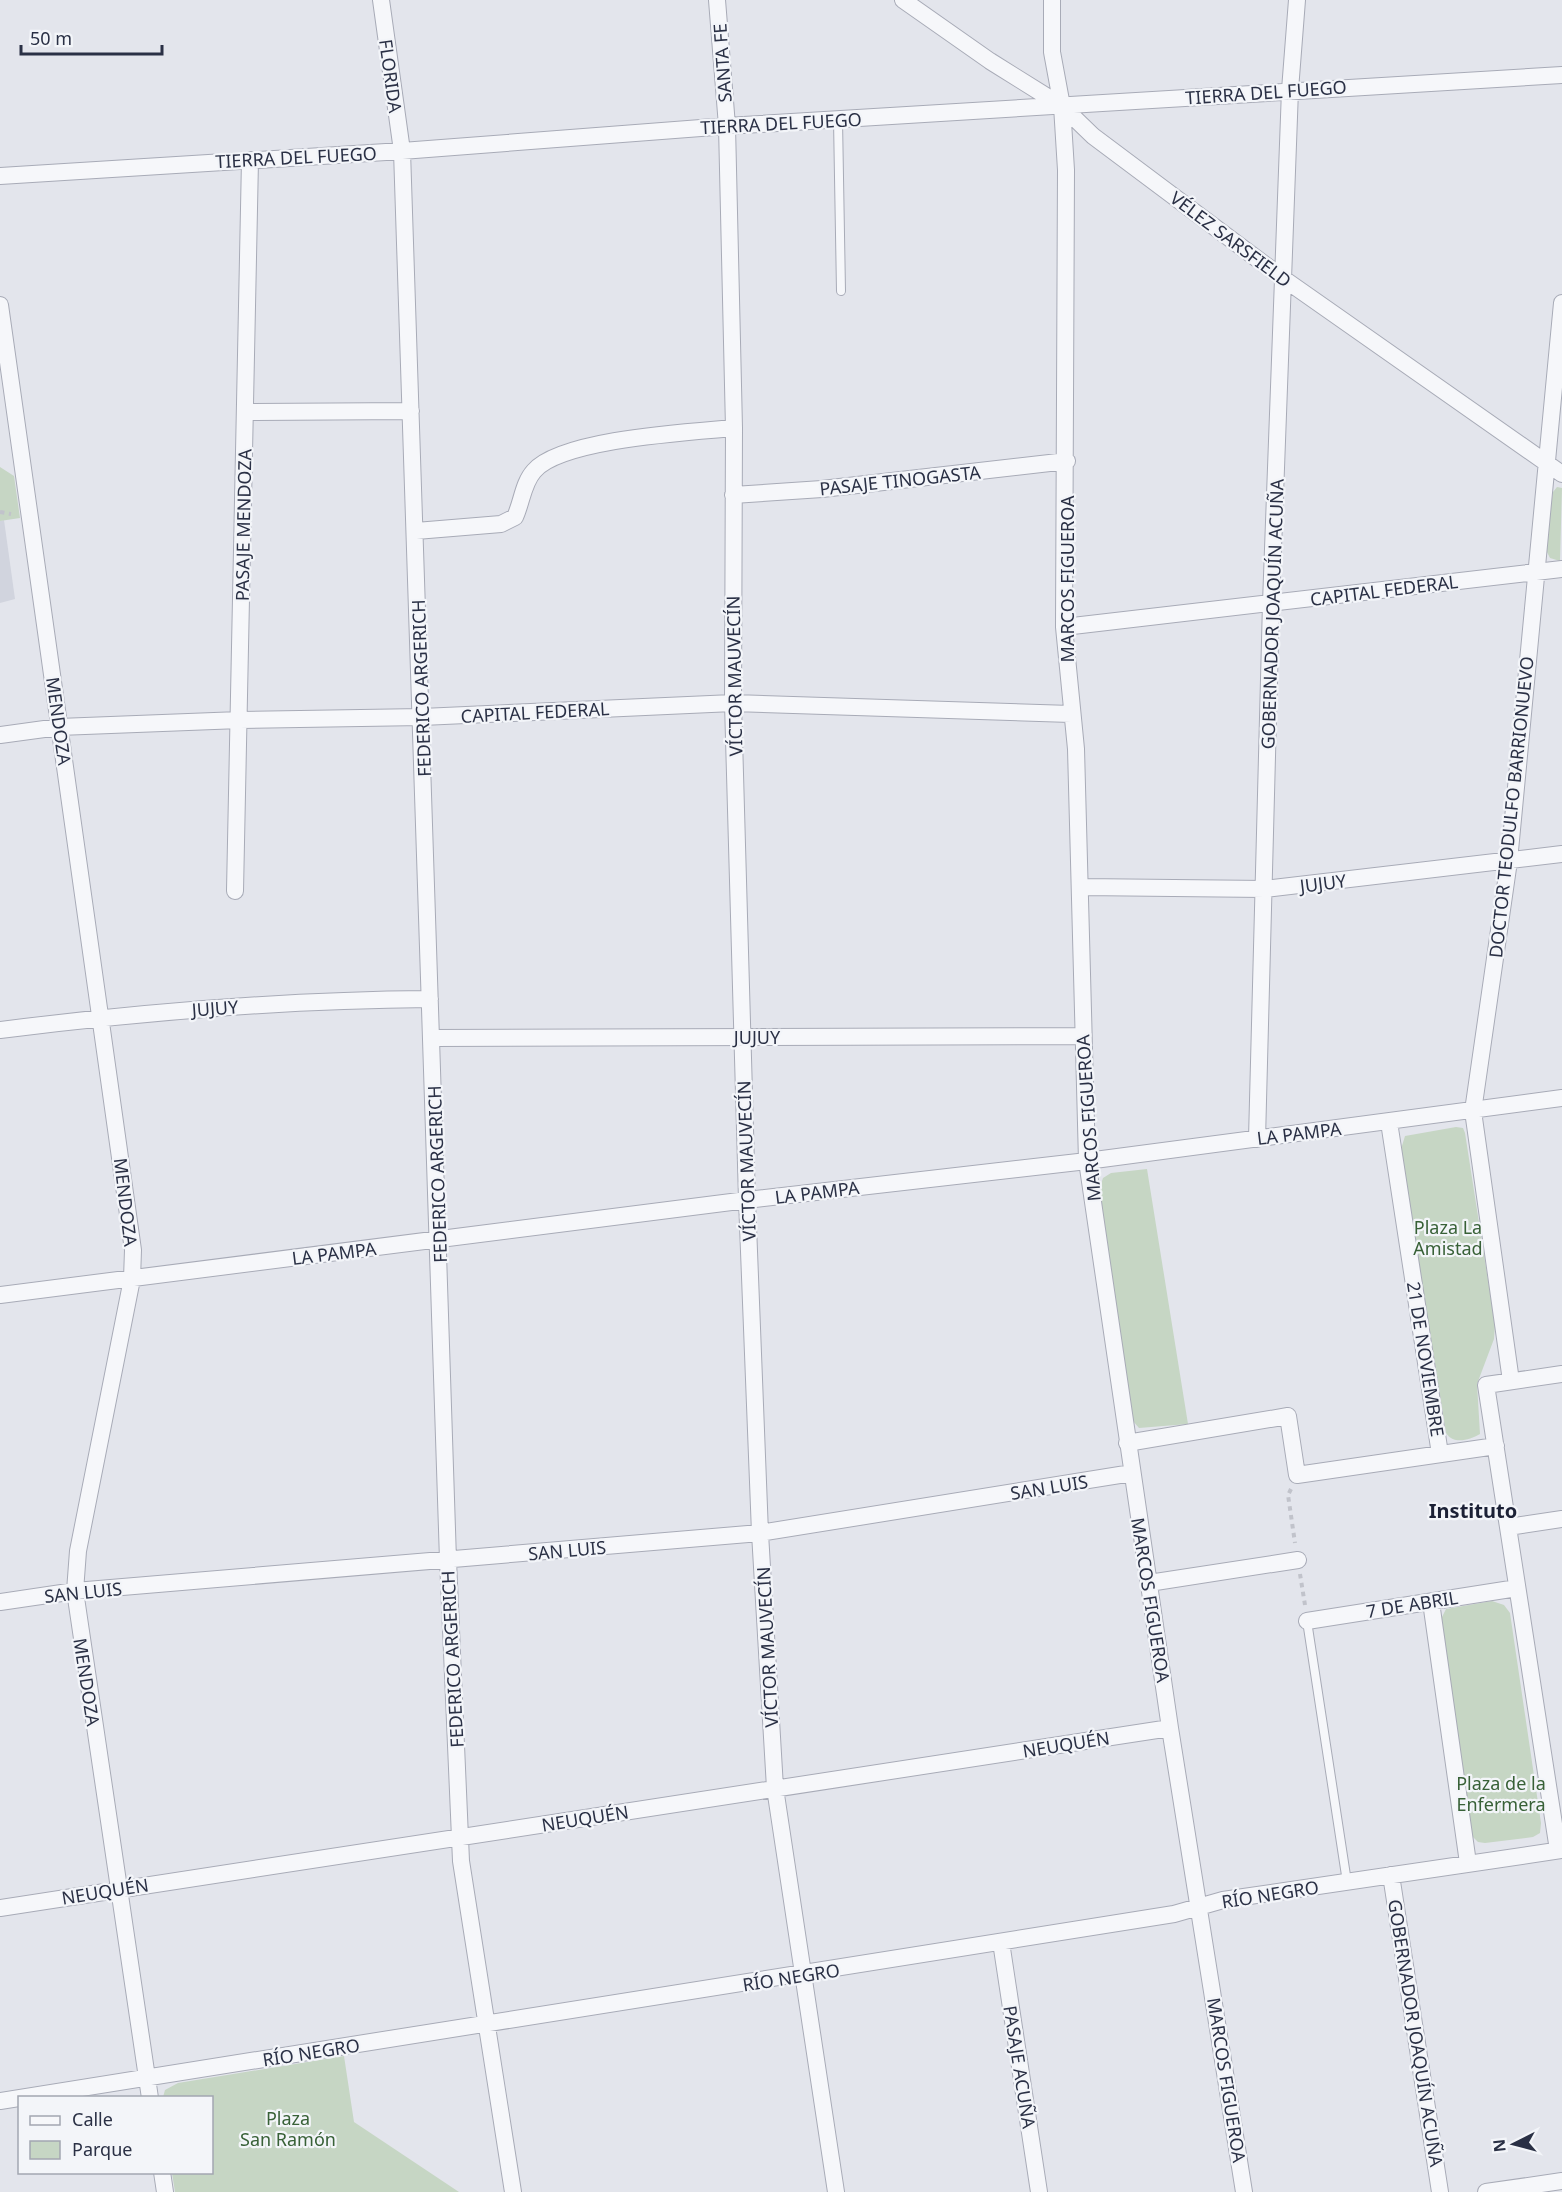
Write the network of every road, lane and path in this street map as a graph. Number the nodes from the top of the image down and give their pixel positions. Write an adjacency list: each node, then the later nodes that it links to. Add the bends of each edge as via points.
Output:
1 (381, 0): 11 (street, FLORIDA)
2 (717, 0): 10 (street, SANTA FE)
3 (903, 0): 8 (street, VÉLEZ SARSFIELD)
4 (1052, 0): 8 (street, MARCOS FIGUEROA, via 1052,52)
5 (1297, 0): 7 (street, GOBERNADOR JOAQUÍN ACUÑA)
6 (1562, 75): 7 (street, TIERRA DEL FUEGO)
7 (1290, 90): 8 (street, TIERRA DEL FUEGO); 14 (street, GOBERNADOR JOAQUÍN ACUÑA)
8 (1062, 105): 9 (street, TIERRA DEL FUEGO); 14 (street, VÉLEZ SARSFIELD, via 1093,136); 21 (street, MARCOS FIGUEROA, via 1066,170)
9 (838, 120): 10 (street, TIERRA DEL FUEGO); 15 (lane)
10 (727, 126): 11 (street, TIERRA DEL FUEGO); 20 (street, VÍCTOR MAUVECÍN)
11 (402, 152): 12 (street, TIERRA DEL FUEGO); 18 (street, FEDERICO ARGERICH)
12 (250, 160): 13 (street, TIERRA DEL FUEGO); 19 (street, PASAJE MENDOZA)
13 (0, 176)
14 (1284, 279): 22 (street, VÉLEZ SARSFIELD); 30 (street, GOBERNADOR JOAQUÍN ACUÑA)
15 (841, 291)
16 (1562, 303): 22 (street, DOCTOR TEODULFO BARRIONUEVO)
17 (0, 305): 36 (street, MENDOZA)
18 (411, 411): 19 (street); 27 (street, FEDERICO ARGERICH)
19 (246, 412): 35 (street, PASAJE MENDOZA)
20 (734, 428): 24 (street, VÍCTOR MAUVECÍN); 27 (street, via 608,441 548,460 528,479 514,517 501,524)
21 (1067, 461): 24 (street, PASAJE TINOGASTA, via 822,489); 31 (street, MARCOS FIGUEROA)
22 (1546, 463): 23 (street, VÉLEZ SARSFIELD); 29 (street, DOCTOR TEODULFO BARRIONUEVO)
23 (1562, 474)
24 (733, 495): 32 (street, VÍCTOR MAUVECÍN)
25 (0, 512): 26 (path)
26 (11, 514)
27 (416, 531): 34 (street, FEDERICO ARGERICH)
28 (1562, 569): 29 (street, CAPITAL FEDERAL)
29 (1535, 572): 30 (street, CAPITAL FEDERAL); 39 (street, DOCTOR TEODULFO BARRIONUEVO)
30 (1271, 603): 31 (street, CAPITAL FEDERAL); 41 (street, GOBERNADOR JOAQUÍN ACUÑA)
31 (1064, 627): 33 (street, MARCOS FIGUEROA)
32 (734, 704): 33 (street, CAPITAL FEDERAL); 34 (street, CAPITAL FEDERAL); 47 (street, VÍCTOR MAUVECÍN)
33 (1071, 714): 40 (street, MARCOS FIGUEROA)
34 (422, 717): 35 (street, CAPITAL FEDERAL); 43 (street, FEDERICO ARGERICH)
35 (240, 720): 36 (street, CAPITAL FEDERAL); 42 (street, PASAJE MENDOZA)
36 (59, 727): 37 (street, CAPITAL FEDERAL); 44 (street, MENDOZA)
37 (0, 735)
38 (1562, 854): 39 (street, JUJUY)
39 (1509, 861): 41 (street, JUJUY); 50 (street, DOCTOR TEODULFO BARRIONUEVO)
40 (1082, 887): 41 (street, JUJUY); 46 (street, MARCOS FIGUEROA)
41 (1265, 889): 52 (street, GOBERNADOR JOAQUÍN ACUÑA)
42 (235, 891)
43 (430, 999): 44 (street, JUJUY, via 331,999); 48 (street, FEDERICO ARGERICH)
44 (101, 1017): 45 (street, JUJUY); 56 (street, MENDOZA, via 133,1250)
45 (0, 1030)
46 (1083, 1036): 47 (street, JUJUY); 53 (street, MARCOS FIGUEROA)
47 (742, 1037): 48 (street, JUJUY); 54 (street, VÍCTOR MAUVECÍN)
48 (432, 1038): 55 (street, FEDERICO ARGERICH)
49 (1562, 1098): 50 (street, LA PAMPA)
50 (1473, 1111): 51 (street, LA PAMPA); 59 (street, DOCTOR TEODULFO BARRIONUEVO)
51 (1389, 1122): 52 (street, LA PAMPA); 62 (street, 21 DE NOVIEMBRE)
52 (1257, 1139): 53 (street, LA PAMPA)
53 (1087, 1161): 54 (street, LA PAMPA); 60 (street, MARCOS FIGUEROA)
54 (747, 1200): 55 (street, LA PAMPA); 66 (street, VÍCTOR MAUVECÍN)
55 (439, 1239): 56 (street, LA PAMPA); 67 (street, FEDERICO ARGERICH)
56 (132, 1279): 57 (street, LA PAMPA); 71 (street, MENDOZA, via 78,1551)
57 (0, 1295)
58 (1562, 1374): 59 (street)
59 (1510, 1382): 61 (street, via 1486,1385)
60 (1128, 1443): 62 (street, via 1288,1416 1297,1476); 63 (street, MARCOS FIGUEROA)
61 (1496, 1446): 62 (street); 65 (street)
62 (1440, 1454)
63 (1132, 1473): 66 (street, SAN LUIS); 69 (street, MARCOS FIGUEROA)
64 (1562, 1519): 65 (street)
65 (1508, 1527): 70 (street)
66 (760, 1533): 67 (street, SAN LUIS); 76 (street, VÍCTOR MAUVECÍN)
67 (448, 1560): 71 (street, SAN LUIS); 77 (street, FEDERICO ARGERICH)
68 (1298, 1560): 69 (street)
69 (1149, 1583): 75 (street, MARCOS FIGUEROA)
70 (1517, 1588): 73 (street, 7 DE ABRIL); 78 (street)
71 (75, 1592): 72 (street, SAN LUIS); 82 (street, MENDOZA)
72 (0, 1602)
73 (1431, 1602): 74 (street, 7 DE ABRIL); 79 (street)
74 (1307, 1621): 81 (lane)
75 (1170, 1728): 76 (street, NEUQUÉN); 83 (street, MARCOS FIGUEROA)
76 (775, 1788): 77 (street, NEUQUÉN); 86 (street, VÍCTOR MAUVECÍN)
77 (460, 1838): 82 (street, NEUQUÉN); 87 (street, FEDERICO ARGERICH)
78 (1560, 1850): 79 (street, RÍO NEGRO)
79 (1468, 1863): 80 (street, RÍO NEGRO)
80 (1391, 1875): 81 (street, RÍO NEGRO); 100 (street, GOBERNADOR JOAQUÍN ACUÑA)
81 (1347, 1882): 83 (street, RÍO NEGRO)
82 (119, 1889): 84 (street, NEUQUÉN); 88 (street, MENDOZA)
83 (1200, 1906): 85 (street, RÍO NEGRO, via 1174,1914); 99 (street, MARCOS FIGUEROA)
84 (0, 1908)
85 (1001, 1942): 86 (street, RÍO NEGRO); 98 (street, PASAJE ACUÑA)
86 (802, 1975): 87 (street, RÍO NEGRO); 97 (street, VÍCTOR MAUVECÍN)
87 (488, 2024): 88 (street, RÍO NEGRO); 96 (street, FEDERICO ARGERICH)
88 (147, 2078): 89 (street, RÍO NEGRO); 90 (street, MENDOZA)
89 (32, 2096)
90 (150, 2096)
91 (18, 2098): 92 (street, RÍO NEGRO)
92 (0, 2101)
93 (162, 2174): 95 (street)
94 (1562, 2181): 101 (street)
95 (165, 2192)
96 (513, 2192)
97 (836, 2192)
98 (1040, 2192)
99 (1244, 2192)
100 (1440, 2192)
101 (1486, 2192)

